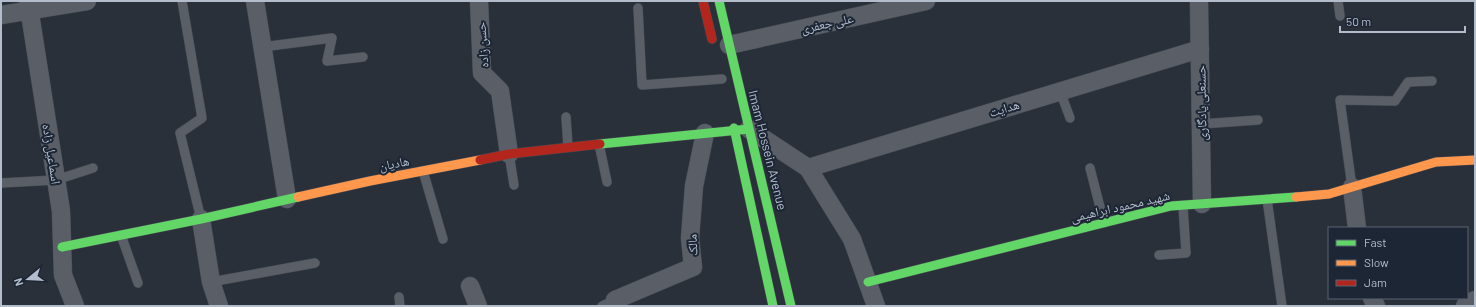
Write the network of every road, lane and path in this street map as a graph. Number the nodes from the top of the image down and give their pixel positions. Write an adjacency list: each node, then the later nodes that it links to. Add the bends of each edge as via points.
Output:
1 (88, 1): 10 (street)
2 (182, 1): 45 (lane, via 202,118 180,134)
3 (255, 1): 14 (street)
4 (479, 1): 30 (street, حسن زاده, via 482,73 500,91)
5 (703, 1): 15 (street, Imam Hossein Avenue)
6 (719, 1): 15 (street, Imam Hossein Avenue)
7 (926, 1): 15 (street, علی جعفری)
8 (1199, 1): 16 (street, حسنعلی یادگاری)
9 (1338, 1): 13 (lane)
10 (29, 6): 12 (street); 36 (street, اسماعیل زاده)
11 (638, 8): 18 (lane, via 642,85)
12 (1, 15)
13 (1340, 16)
14 (262, 47): 17 (lane, via 332,38 328,61); 41 (street)
15 (722, 48): 26 (street, Imam Hossein Avenue)
16 (1200, 48): 20 (street, هدایت); 25 (street, حسنعلی یادگاری)
17 (363, 57)
18 (722, 79)
19 (1432, 81): 40 (lane, via 1408,82 1395,101 1340,100)
20 (1060, 91): 23 (lane); 33 (street, هدایت)
21 (566, 117): 29 (lane)
22 (732, 117): 26 (street, Imam Hossein Avenue)
23 (1070, 118)
24 (1258, 120): 25 (lane)
25 (1201, 124): 43 (street, حسنعلی یادگاری)
26 (742, 130): 27 (street, هادیان); 33 (street); 62 (street, Imam Hossein Avenue); 63 (street, Imam Hossein Avenue, via 774,227)
27 (706, 133): 28 (street, هادیان); 58 (street, مالک, via 694,186 690,238 693,267)
28 (599, 144): 29 (street, هادیان); 37 (lane)
29 (568, 147): 30 (street, هادیان)
30 (508, 154): 35 (street, هادیان); 39 (lane)
31 (1475, 160): 40 (street, شهید محمود ابراهیمی, via 1436,162)
32 (93, 168): 36 (lane)
33 (808, 168): 54 (street, via 852,239)
34 (1090, 168): 46 (lane)
35 (423, 171): 41 (street, هادیان); 49 (lane)
36 (56, 180): 38 (lane); 50 (street, اسماعیل زاده, via 61,211)
37 (608, 182)
38 (1, 183)
39 (514, 185)
40 (1352, 187): 42 (street, شهید محمود ابراهیمی, via 1328,194); 47 (street)
41 (287, 199): 45 (street, هادیان)
42 (1267, 199): 43 (street, شهید محمود ابراهیمی); 65 (lane)
43 (1202, 204): 44 (street, شهید محمود ابراهیمی)
44 (1183, 206): 46 (street, شهید محمود ابراهیمی, via 1171,206); 51 (lane, via 1186,253)
45 (201, 219): 48 (street, هادیان); 53 (street)
46 (1104, 223): 54 (street, شهید محمود ابراهیمی)
47 (1357, 227)
48 (122, 234): 50 (street, هادیان); 55 (lane)
49 (443, 239)
50 (62, 247): 59 (street, اسماعیل زاده, via 63,275)
51 (1159, 255)
52 (315, 263): 53 (lane)
53 (211, 282): 60 (street)
54 (868, 282): 64 (street)
55 (138, 283)
56 (470, 286): 61 (street)
57 (1475, 300): 66 (street)
58 (611, 304)
59 (75, 306)
60 (219, 306)
61 (478, 306)
62 (773, 306)
63 (791, 306)
64 (876, 306)
65 (1282, 306)
66 (1465, 306)

